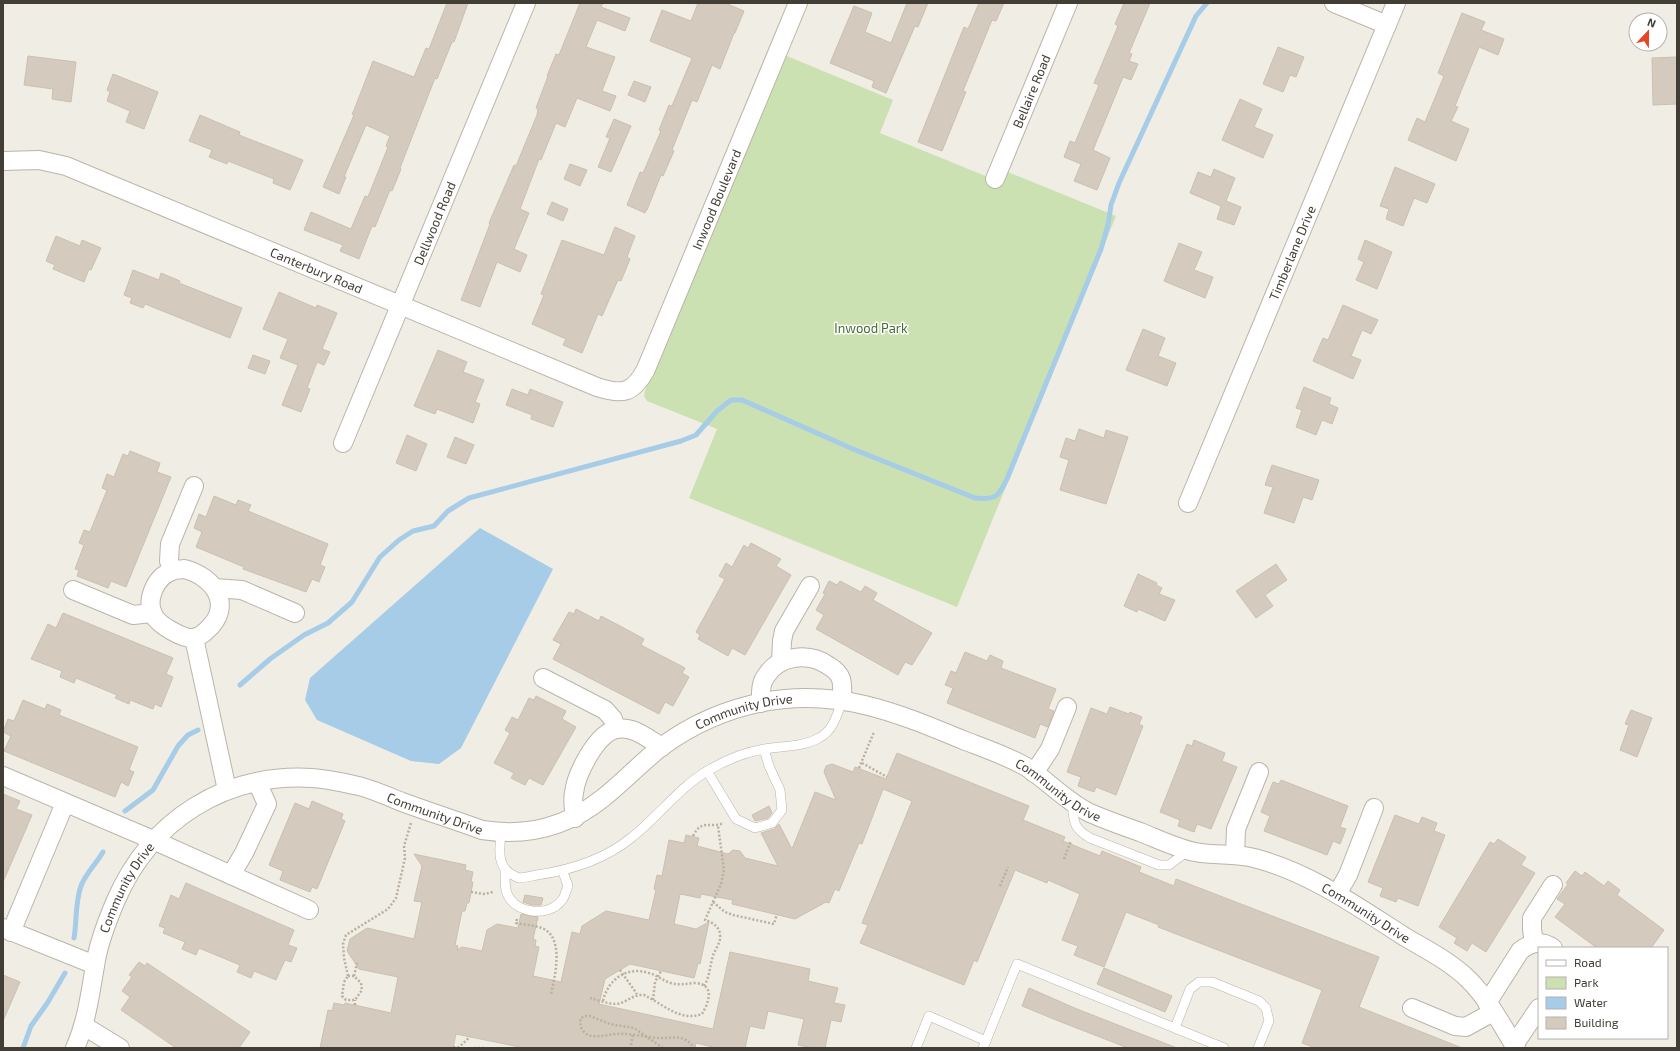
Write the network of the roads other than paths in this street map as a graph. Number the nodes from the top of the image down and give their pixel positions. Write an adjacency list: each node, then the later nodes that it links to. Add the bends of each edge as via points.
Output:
1 (526, 3): 9 (street, Dellwood Road)
2 (798, 3): 10 (street, Inwood Boulevard, via 646,370 639,383)
3 (1068, 3): 8 (street, Bellaire Road)
4 (1334, 3): 6 (street)
5 (1396, 3): 6 (street, Timberlane Drive)
6 (1388, 25): 13 (street, Timberlane Drive)
7 (3, 161): 9 (street, Canterbury Road, via 39,160 66,166)
8 (995, 179)
9 (401, 306): 10 (street, Canterbury Road, via 597,386 615,392); 11 (street, Dellwood Road)
10 (627, 391)
11 (344, 443)
12 (194, 486): 14 (street, via 170,544 169,561)
13 (1188, 503)
14 (172, 570): 16 (street, via 184,569 195,572 205,577); 18 (street, via 162,576 155,587 151,598)
15 (810, 586): 21 (street, via 784,631)
16 (215, 588): 19 (street, via 242,590); 20 (street, via 220,600 216,619 210,628)
17 (73, 590): 18 (street, via 133,615)
18 (152, 612): 20 (street, via 160,623 169,629)
19 (295, 613)
20 (194, 638): 34 (street)
21 (782, 662): 23 (street, via 802,657 825,663 842,680); 24 (street, via 770,669 764,678)
22 (543, 678): 26 (street, via 605,710 613,719)
23 (842, 701): 24 (street, Community Drive, via 817,698); 28 (lane, via 835,721 819,738 796,745); 31 (street, Community Drive, via 858,702 898,714 1010,758)
24 (760, 703): 27 (street, Community Drive, via 735,709 697,725)
25 (1067, 707): 31 (street, via 1050,749)
26 (616, 729): 27 (street, via 638,732); 38 (street, via 595,746 581,772 573,795)
27 (662, 747): 38 (street, Community Drive, via 601,800)
28 (764, 749): 29 (lane, via 734,758); 29 (lane, via 768,766 780,790 782,810 772,823 755,828 736,819)
29 (707, 771): 44 (lane, via 683,789 631,838 606,855)
30 (1259, 772): 42 (street, via 1236,829)
31 (1034, 773): 35 (street, Community Drive)
32 (3, 776): 36 (street)
33 (257, 782): 34 (street, Community Drive); 39 (street, Community Drive, via 313,778 356,785 482,830); 45 (street, via 267,804)
34 (226, 790): 40 (street, Community Drive, via 181,816)
35 (1072, 802): 41 (street, Community Drive, via 1089,812); 41 (lane, via 1074,824 1079,832 1090,838 1159,865 1169,865)
36 (65, 803): 40 (street); 49 (street)
37 (1374, 808): 47 (street, via 1348,875)
38 (575, 818): 39 (street, Community Drive, via 545,829)
39 (501, 833): 43 (lane, via 500,861)
40 (153, 840): 45 (street); 52 (street, Community Drive, via 132,869 116,900 100,943)
41 (1189, 850): 42 (street, Community Drive)
42 (1235, 855): 47 (street, Community Drive, via 1271,864 1316,882)
43 (505, 871): 44 (lane, via 518,878); 44 (lane, via 506,891 516,907 534,912 548,910 562,901 568,886)
44 (562, 872)
45 (231, 875): 48 (street)
46 (1553, 885): 50 (street, via 1532,918)
47 (1337, 894): 53 (street, Community Drive, via 1447,963 1470,980)
48 (309, 910)
49 (7, 930): 52 (street)
50 (1534, 943): 51 (street, via 1543,943); 53 (street, via 1520,951)
51 (1551, 947)
52 (95, 966): 56 (street, Community Drive)
53 (1490, 1007): 54 (street, via 1466,1027 1455,1026); 59 (street, Community Drive)
54 (1412, 1008)
55 (1538, 1010): 59 (street)
56 (84, 1026): 60 (street, Community Drive); 61 (street)
57 (1175, 1028): 58 (lane, via 1017,964); 63 (lane); 64 (lane, via 1190,989 1199,982 1212,982 1259,1001 1266,1008 1269,1022)
58 (984, 1045): 62 (lane, via 929,1016)
59 (1515, 1047)
60 (76, 1048)
61 (120, 1048)
62 (916, 1048)
63 (1224, 1048)
64 (1258, 1048)

